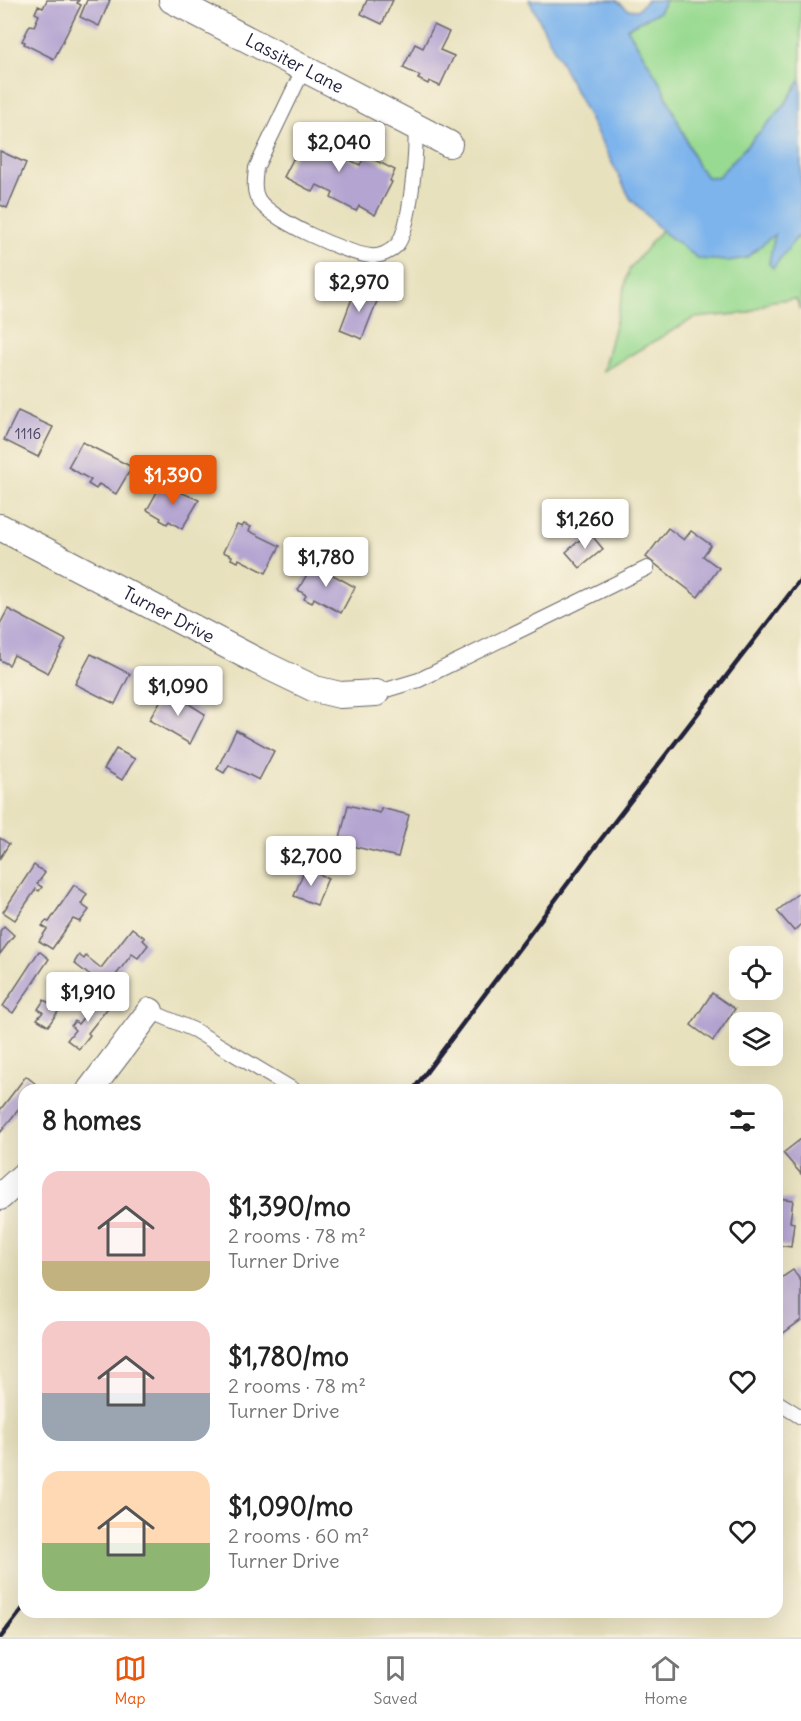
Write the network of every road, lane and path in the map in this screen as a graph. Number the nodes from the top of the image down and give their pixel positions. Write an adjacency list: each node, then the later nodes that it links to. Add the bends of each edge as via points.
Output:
1 (172, 0): 2 (street, Lassiter Lane)
2 (304, 68): 3 (street, Lassiter Lane); 3 (lane, via 256,168 254,183 258,199 268,211 317,238 372,256 386,254 396,246 404,235 415,162)
3 (415, 126): 4 (street, Lassiter Lane)
4 (449, 144)
5 (0, 527): 7 (street, Turner Drive, via 315,689 340,695)
6 (647, 568): 7 (lane, via 419,680)
7 (376, 693)
8 (150, 1011): 9 (street); 10 (lane, via 194,1030)
9 (95, 1084)
10 (284, 1084)
11 (18, 1180): 12 (street)
12 (0, 1197)
13 (783, 1406): 14 (lane)
14 (801, 1417)

